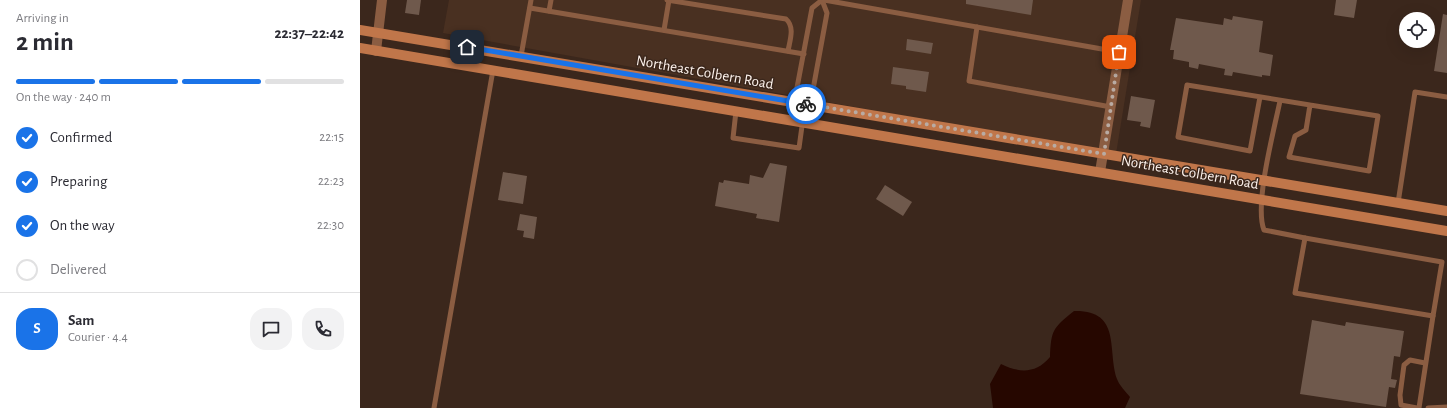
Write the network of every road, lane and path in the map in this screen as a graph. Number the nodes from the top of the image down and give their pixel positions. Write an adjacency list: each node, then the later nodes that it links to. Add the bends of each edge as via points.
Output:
1 (382, 0): 12 (street)
2 (531, 0): 7 (lane)
3 (551, 0): 8 (lane)
4 (668, 0): 11 (lane); 15 (lane, via 786,19 792,28)
5 (822, 0): 9 (lane); 17 (lane, via 812,8); 23 (lane, via 827,13 812,95)
6 (1128, 0): 16 (street)
7 (530, 8): 8 (lane); 18 (lane)
8 (549, 11): 11 (lane)
9 (977, 27): 16 (lane); 25 (lane, via 969,81)
10 (360, 30): 12 (main road, Northeast Colbern Road)
11 (664, 30): 15 (lane)
12 (378, 32): 14 (street); 18 (main road, Northeast Colbern Road)
13 (360, 48): 14 (main road, Northeast Colbern Road)
14 (376, 50): 19 (main road, Northeast Colbern Road)
15 (788, 51): 17 (lane)
16 (1119, 52): 25 (street)
17 (804, 54): 23 (lane, via 796,93)
18 (521, 56): 23 (main road, Northeast Colbern Road)
19 (493, 70): 26 (main road, Northeast Colbern Road); 39 (lane)
20 (1260, 97): 20 (lane, via 1187,85 1178,137 1250,151); 22 (lane)
21 (1447, 97): 32 (lane, via 1415,92)
22 (1280, 101): 24 (lane); 30 (lane)
23 (805, 104): 27 (lane); 28 (main road, Northeast Colbern Road)
24 (1310, 105): 24 (lane, via 1378,116 1369,171 1289,157 1295,136 1306,130)
25 (1111, 107): 28 (street)
26 (736, 111): 27 (main road, Northeast Colbern Road); 27 (lane, via 733,138 799,148)
27 (802, 122): 29 (main road, Northeast Colbern Road)
28 (1104, 154): 29 (street); 30 (main road, Northeast Colbern Road)
29 (1100, 172): 31 (main road, Northeast Colbern Road)
30 (1264, 181): 31 (lane); 32 (main road, Northeast Colbern Road)
31 (1261, 200): 34 (main road, Northeast Colbern Road); 35 (lane, via 1261,223 1264,230)
32 (1398, 203): 33 (main road, Northeast Colbern Road)
33 (1447, 211)
34 (1447, 231)
35 (1305, 238): 36 (lane, via 1442,262); 36 (lane, via 1295,293)
36 (1433, 316): 37 (lane)
37 (1425, 363): 40 (lane); 40 (lane, via 1410,360 1404,365 1401,405)
38 (1447, 407): 41 (lane)
39 (434, 408)
40 (1418, 408)
41 (1428, 408)

